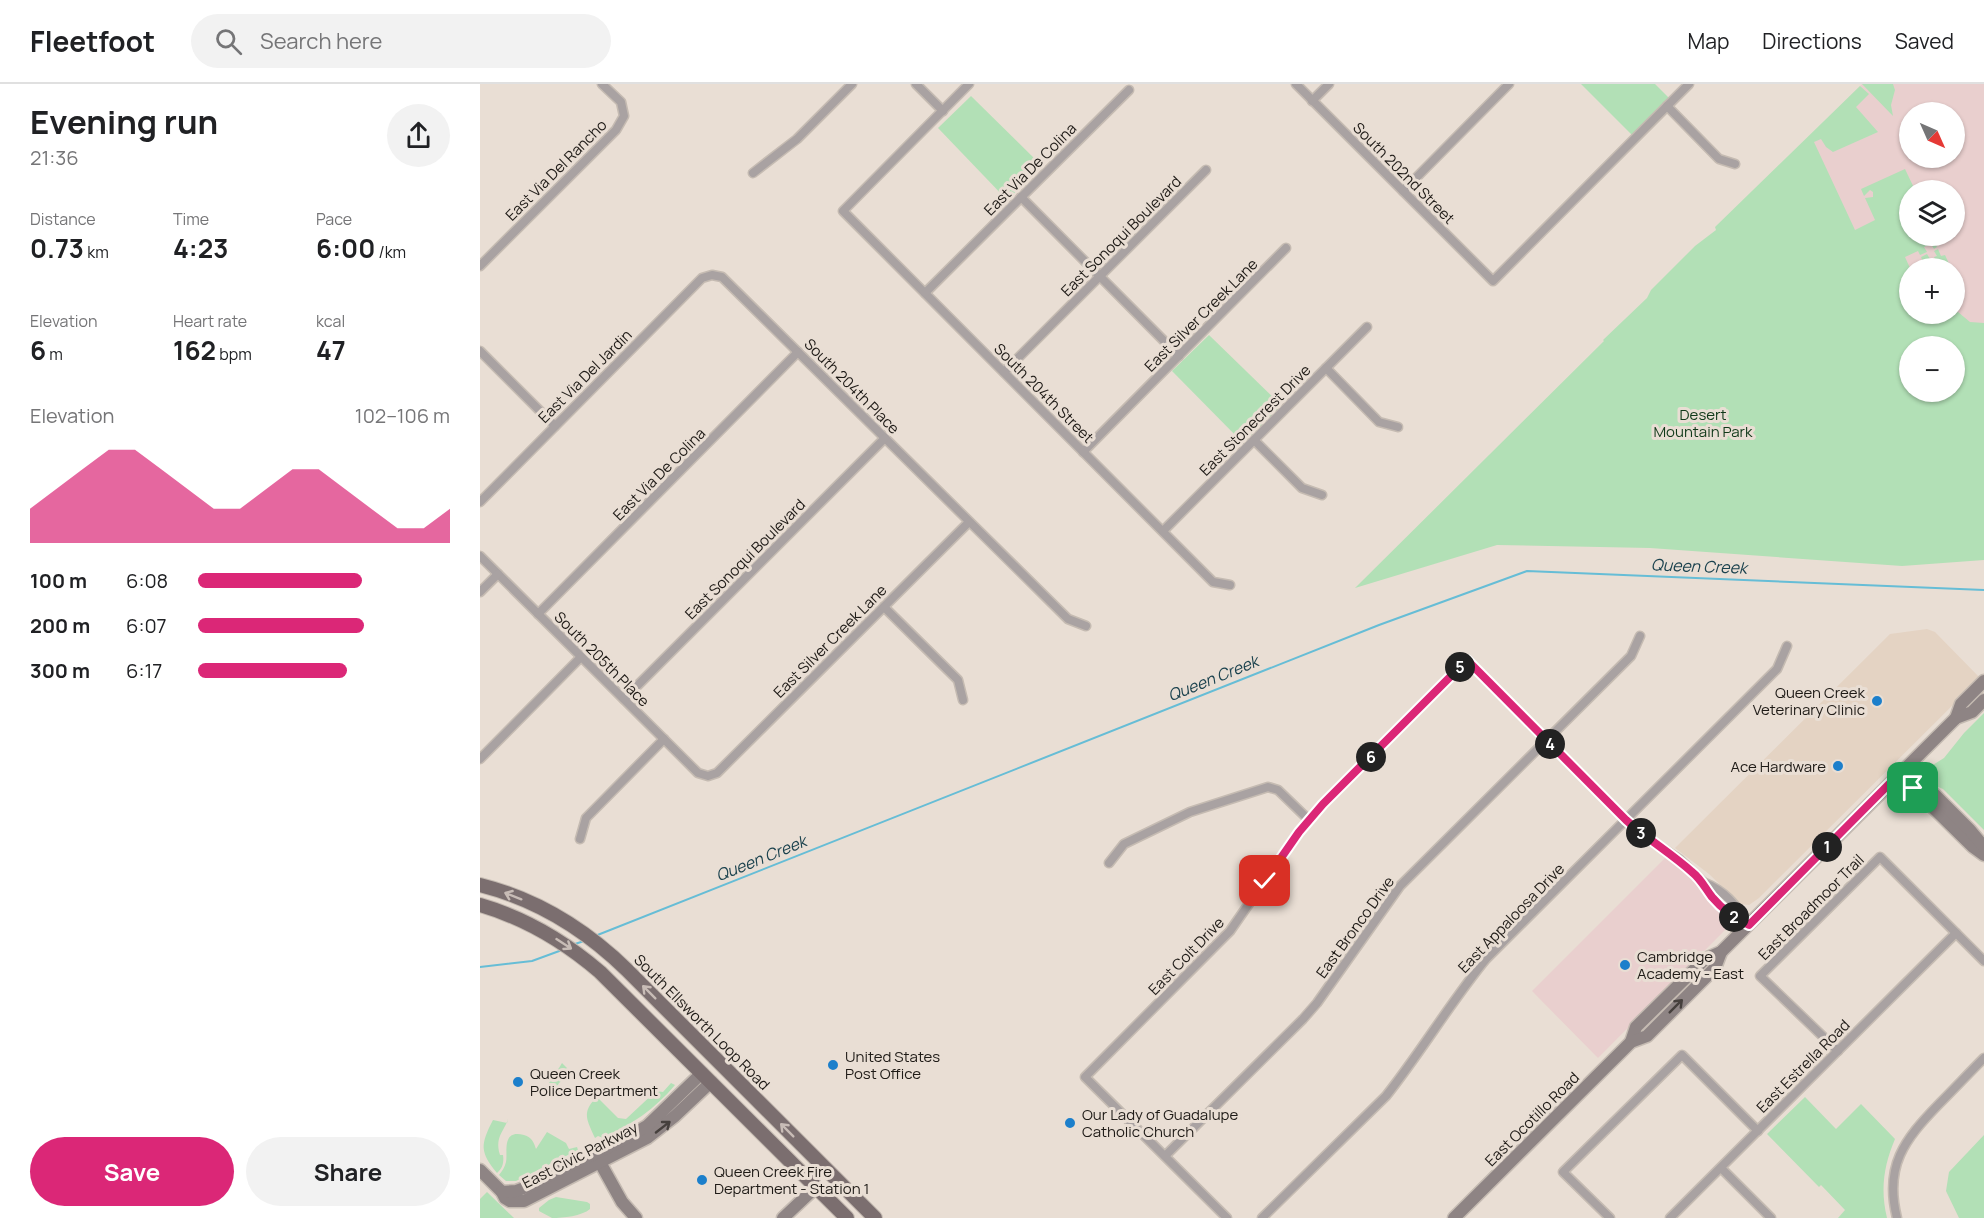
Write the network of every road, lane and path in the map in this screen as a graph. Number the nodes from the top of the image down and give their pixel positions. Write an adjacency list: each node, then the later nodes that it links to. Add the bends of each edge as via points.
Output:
1 (602, 84): 19 (street, East Via Del Rancho, via 621,102 624,116 616,130)
2 (852, 84): 15 (street, via 797,139)
3 (916, 84): 12 (street)
4 (969, 84): 12 (street)
5 (1296, 84): 10 (street, South 202nd Street)
6 (1329, 84): 10 (street)
7 (1509, 84): 16 (street)
8 (1689, 84): 11 (street)
9 (1129, 90): 17 (street, East Via De Colina)
10 (1312, 101): 16 (street, South 202nd Street)
11 (1667, 106): 13 (street, via 1719,159); 16 (street, South 202nd Street, via 1493,281)
12 (943, 111): 22 (street, South 204th Street, via 843,211)
13 (1735, 164)
14 (1206, 170): 21 (street, East Sonoqui Boulevard)
15 (753, 173)
16 (1403, 191)
17 (1022, 197): 21 (street); 22 (street, East Via De Colina)
18 (1286, 248): 26 (street, East Silver Creek Lane)
19 (480, 266)
20 (712, 275): 25 (street, South 204th Place, via 722,277); 29 (street, East Via Del Jardin, via 702,278)
21 (1100, 276): 26 (street); 28 (street, East Sonoqui Boulevard)
22 (925, 293): 28 (street, South 204th Street)
23 (1366, 327): 27 (street, East Stonecrest Drive)
24 (480, 351): 29 (street)
25 (798, 352): 31 (street, South 204th Place); 43 (street, East Via De Colina)
26 (1179, 356): 33 (street, East Silver Creek Lane)
27 (1326, 368): 30 (street, via 1379,422); 32 (street, East Stonecrest Drive)
28 (1004, 372): 33 (street, South 204th Street)
29 (555, 426): 35 (street, East Via Del Jardin)
30 (1398, 427)
31 (885, 438): 36 (street, South 204th Place); 49 (street, East Sonoqui Boulevard)
32 (1254, 440): 34 (street, via 1302,488); 37 (street, East Stonecrest Drive)
33 (1083, 452): 37 (street, South 204th Street)
34 (1322, 495)
35 (480, 502)
36 (969, 522): 42 (street, East Silver Creek Lane); 44 (street, South 204th Place, via 1068,619)
37 (1163, 531): 40 (street, South 204th Street, via 1213,582)
38 (480, 556): 39 (street, South 205th Place)
39 (498, 574): 41 (street); 43 (street, South 205th Place)
40 (1230, 585)
41 (480, 592)
42 (884, 607): 50 (street, via 958,680); 57 (street, East Silver Creek Lane, via 717,773)
43 (538, 614): 47 (street, South 205th Place)
44 (1086, 626)
45 (1640, 636): 54 (street, East Bronco Drive, via 1631,656)
46 (1787, 646): 59 (street, East Appaloosa Drive, via 1778,669)
47 (581, 657): 49 (street, South 205th Place); 55 (street)
48 (1984, 681): 52 (main road, East Ocotillo Road, via 1961,704)
49 (624, 699): 53 (street, South 205th Place)
50 (963, 700)
51 (1984, 700): 52 (main road, East Ocotillo Road, via 1972,712)
52 (1956, 718): 56 (main road, East Ocotillo Road)
53 (664, 739): 57 (street, South 205th Place, via 698,773); 60 (street, via 586,818)
54 (1547, 740): 58 (street, East Colt Drive, via 1467,660); 59 (street); 73 (street, East Bronco Drive, via 1400,886 1317,1003)
55 (480, 759)
56 (1902, 771): 61 (main road, via 1920,780); 62 (main road, via 1913,788); 66 (main road, East Ocotillo Road)
57 (708, 776)
58 (1309, 820): 63 (street, via 1278,790 1268,787 1190,812 1124,844); 73 (street, East Colt Drive, via 1230,931 1085,1077)
59 (1626, 820): 66 (street, via 1679,859 1730,916); 84 (street, East Appaloosa Drive, via 1486,959 1386,1096)
60 (580, 839)
61 (1984, 847)
62 (1984, 855)
63 (1109, 863)
64 (480, 885): 77 (main road, South Ellsworth Loop Road, one-way to 64, via 588,936 544,910)
65 (480, 905): 71 (main road, one-way to 71, via 517,918 564,944 606,978)
66 (1749, 925): 85 (main road, East Ocotillo Road, via 1721,952 1705,959 1636,1027 1631,1042)
67 (1956, 933): 68 (street); 69 (street, East Estrella Road); 69 (street, East Broadmoor Trail, via 1880,857 1760,976)
68 (1984, 961)
69 (1838, 1051): 72 (street, East Estrella Road)
70 (1984, 1058): 89 (street, via 1912,1133 1898,1156 1892,1179)
71 (706, 1077): 74 (main road, East Civic Parkway, via 647,1126); 78 (main road)
72 (1758, 1131): 75 (street, East Estrella Road); 86 (street, via 1682,1055 1563,1172)
73 (1165, 1156): 83 (street)
74 (597, 1158): 76 (main road, East Civic Parkway, via 525,1201 505,1198); 79 (main road, via 622,1202)
75 (1721, 1168): 87 (street, East Estrella Road); 88 (street)
76 (480, 1170)
77 (828, 1171): 78 (main road); 82 (main road, South Ellsworth Loop Road)
78 (816, 1187): 80 (main road); 81 (main road)
79 (636, 1218)
80 (783, 1218)
81 (847, 1218)
82 (875, 1218)
83 (1227, 1218)
84 (1262, 1218)
85 (1454, 1218)
86 (1610, 1218)
87 (1670, 1218)
88 (1771, 1218)
89 (1897, 1218)

